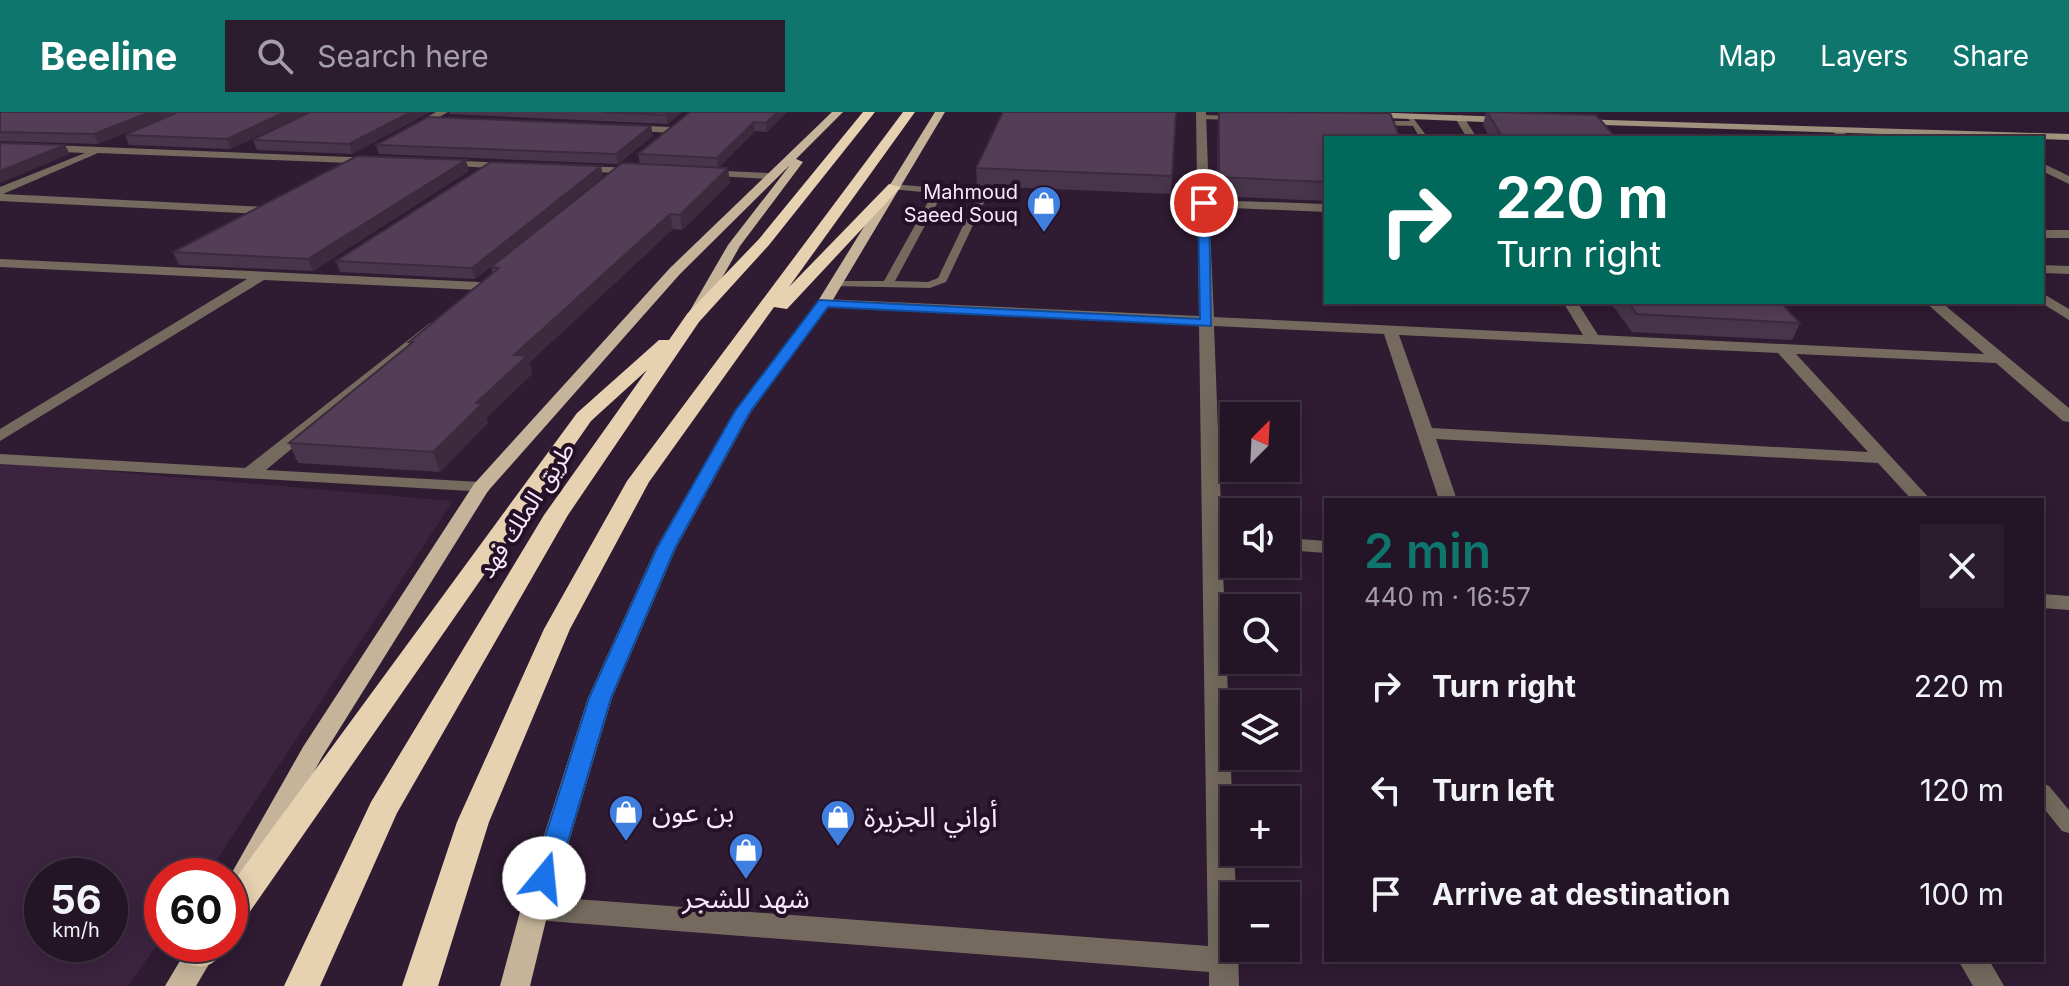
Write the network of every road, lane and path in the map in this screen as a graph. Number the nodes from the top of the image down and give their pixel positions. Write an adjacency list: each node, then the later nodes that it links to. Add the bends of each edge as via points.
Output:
1 (443, 112): 11 (street)
2 (838, 112): 19 (main road)
3 (869, 112): 80 (highway, طريق الملك فهد, via 764,242)
4 (909, 112): 86 (highway)
5 (940, 112): 51 (main road)
6 (1644, 112): 17 (main road)
7 (1201, 115): 10 (lane); 57 (street)
8 (1351, 118): 12 (main road)
9 (1460, 118): 12 (main road); 13 (main road); 23 (street)
10 (1247, 119)
11 (429, 120): 14 (street); 21 (street)
12 (1414, 120): 22 (lane)
13 (1520, 120)
14 (459, 121)
15 (1566, 121): 16 (main road)
16 (1596, 122): 20 (main road); 24 (lane)
17 (2069, 126)
18 (611, 127): 44 (street, via 677,125)
19 (824, 127): 48 (main road); 80 (main road, via 734,245)
20 (1836, 130): 25 (street); 26 (main road)
21 (404, 133)
22 (1423, 136)
23 (1471, 136)
24 (1606, 136)
25 (1844, 136)
26 (1990, 136)
27 (2044, 137): 28 (main road)
28 (2069, 137)
29 (126, 139): 33 (street)
30 (256, 143): 35 (street)
31 (0, 146): 33 (street)
32 (379, 147): 36 (street)
33 (99, 150): 35 (street); 53 (street)
34 (2044, 153): 42 (street)
35 (230, 155): 36 (street)
36 (355, 160): 37 (street); 47 (street)
37 (385, 161)
38 (430, 163): 39 (street)
39 (491, 165): 40 (street); 50 (street)
40 (520, 167)
41 (2044, 167): 49 (street)
42 (2069, 167)
43 (563, 168): 44 (street)
44 (622, 170): 45 (street); 52 (street)
45 (651, 172)
46 (695, 173): 48 (street)
47 (329, 174)
48 (769, 176): 93 (main road, via 675,271)
49 (2069, 181)
50 (464, 183)
51 (894, 187): 54 (lane); 71 (main road); 86 (highway)
52 (598, 190)
53 (0, 191)
54 (939, 191): 72 (lane); 72 (lane, via 980,200 942,280)
55 (0, 197): 59 (street)
56 (276, 203): 59 (street)
57 (1204, 203): 58 (street); 81 (street)
58 (1324, 208)
59 (263, 210): 60 (street)
60 (235, 225)
61 (2044, 234): 62 (street)
62 (2069, 234)
63 (180, 255): 67 (street)
64 (344, 261): 70 (street)
65 (0, 263): 67 (street)
66 (2044, 269): 68 (street)
67 (153, 270): 69 (street)
68 (2069, 270)
69 (261, 276): 70 (street); 89 (street)
70 (317, 278): 73 (street)
71 (836, 284): 72 (lane); 75 (main road)
72 (887, 285)
73 (479, 286)
74 (2044, 298): 79 (street)
75 (824, 303): 81 (street); 106 (main road, via 743,411 666,548 600,698)
76 (1571, 304): 83 (street)
77 (1934, 304): 85 (street)
78 (443, 316): 92 (street)
79 (2069, 316)
80 (693, 318): 105 (highway, via 584,417); 111 (highway, طريق الملك فهد, via 556,515 382,811)
81 (1207, 323): 82 (street); 96 (street)
82 (1391, 332): 83 (street); 88 (street)
83 (1594, 341): 84 (street)
84 (1783, 349): 85 (street); 90 (street)
85 (2001, 359): 87 (street)
86 (702, 389): 112 (highway, via 638,481 564,616 473,822)
87 (2069, 417)
88 (1425, 433): 90 (street); 94 (street)
89 (0, 436)
90 (1884, 458): 95 (street)
91 (0, 459): 92 (street)
92 (249, 474): 93 (street)
93 (481, 488): 104 (main road, via 312,753)
94 (1447, 498)
95 (1920, 498)
96 (1212, 538): 97 (street); 109 (street)
97 (1220, 539)
98 (1300, 545): 99 (street)
99 (1324, 547)
100 (2044, 601): 101 (street)
101 (2069, 603)
102 (2044, 794): 103 (lane)
103 (2069, 825)
104 (248, 869)
105 (248, 888)
106 (535, 908): 109 (street); 113 (main road)
107 (195, 962): 110 (main road)
108 (1974, 962): 114 (street)
109 (1223, 973)
110 (180, 986)
111 (302, 986)
112 (420, 986)
113 (515, 986)
114 (1989, 986)

